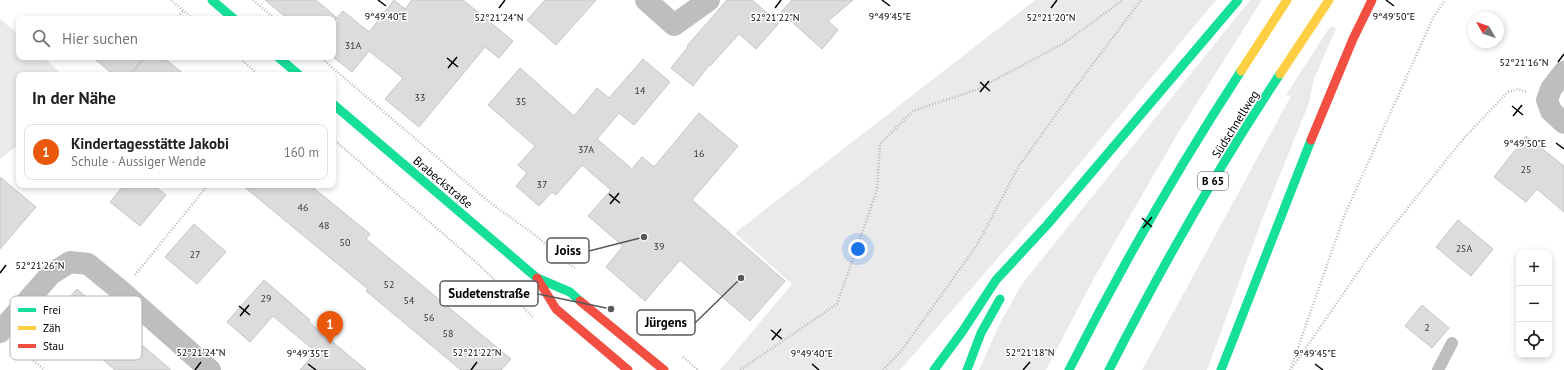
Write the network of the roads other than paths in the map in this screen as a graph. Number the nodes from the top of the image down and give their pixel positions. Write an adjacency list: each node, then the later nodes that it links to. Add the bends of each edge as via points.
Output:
1 (212, 0): 8 (main road)
2 (646, 0): 3 (street, via 674,25)
3 (709, 0)
4 (1238, 0): 14 (main road)
5 (1287, 0): 27 (main road, Südschnellweg / B 65, via 1218,105 1153,215)
6 (1330, 0): 28 (main road, Südschnellweg / B 65, via 1248,124 1180,236)
7 (1372, 0): 29 (main road, via 1353,38 1326,104)
8 (231, 16)
9 (282, 60): 10 (main road)
10 (296, 72)
11 (1564, 72): 13 (street, via 1547,100 1551,111)
12 (336, 107): 16 (main road, Brabeckstraße)
13 (1564, 123)
14 (1047, 225): 15 (main road); 25 (main road, via 996,280)
15 (1018, 270)
16 (536, 278): 23 (main road, Brabeckstraße, via 556,308); 24 (main road, Brabeckstraße, via 570,292)
17 (1006, 289): 26 (main road, via 976,343)
18 (35, 296): 19 (street, via 51,274 70,262 88,264)
19 (127, 296)
20 (142, 310): 22 (street)
21 (1452, 344): 30 (lane)
22 (210, 370)
23 (628, 370)
24 (664, 370)
25 (934, 370)
26 (967, 370)
27 (1069, 370)
28 (1109, 370)
29 (1221, 370)
30 (1438, 370)

